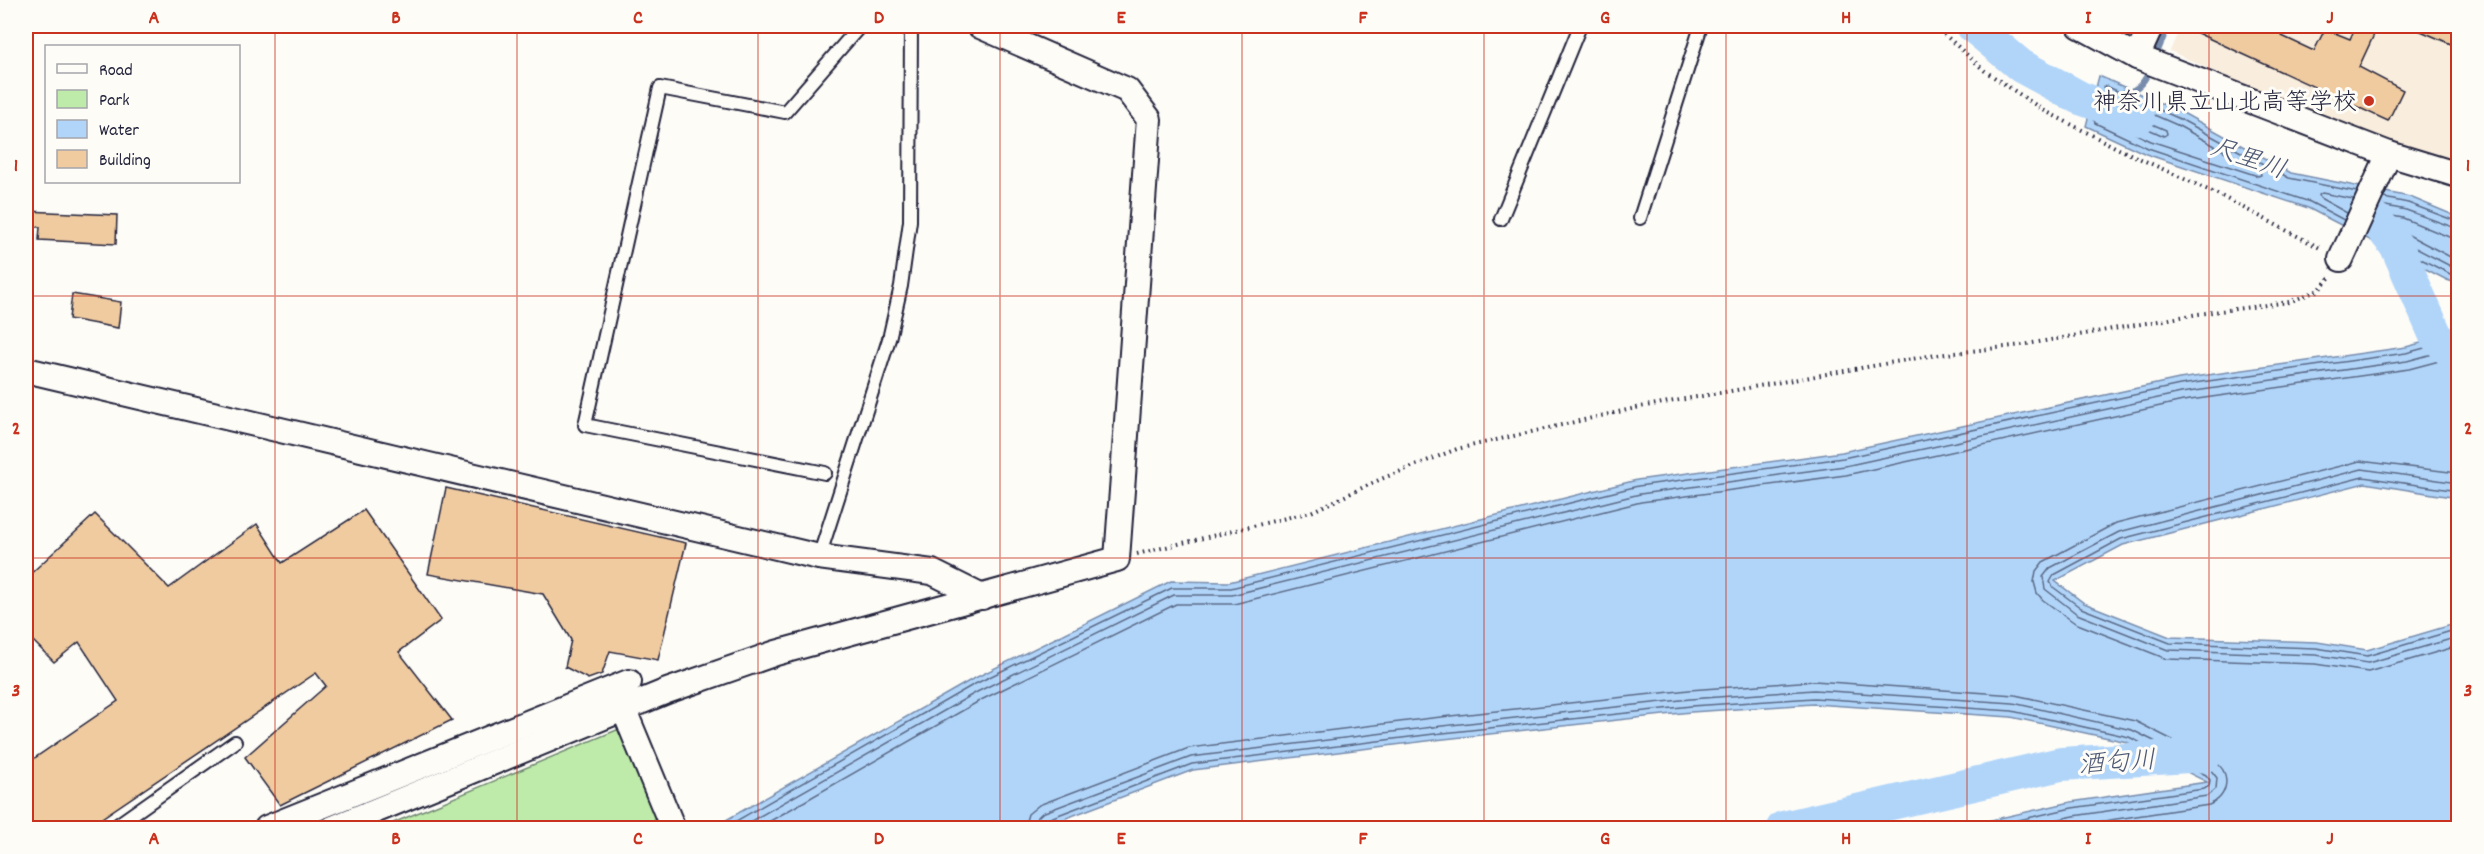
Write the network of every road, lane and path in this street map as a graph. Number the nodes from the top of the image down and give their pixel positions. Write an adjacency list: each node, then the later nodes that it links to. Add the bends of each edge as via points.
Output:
1 (860, 26): 16 (lane, via 785,112 660,88 585,425)
2 (911, 26): 17 (lane, via 910,221 901,286 889,339)
3 (980, 26): 18 (street, via 1127,90 1149,119)
4 (1580, 26): 13 (lane)
5 (1701, 26): 12 (lane)
6 (1935, 26): 14 (path, via 1985,71 2043,110)
7 (2080, 26): 9 (street)
8 (2151, 26): 9 (street)
9 (2139, 57): 10 (street)
10 (2389, 154): 11 (street); 14 (street)
11 (2458, 175)
12 (1640, 218)
13 (1501, 219)
14 (2341, 259): 18 (path, via 2319,290 2289,302 1929,356 1640,407 1457,450 1381,479 1311,512)
15 (26, 370): 17 (street)
16 (825, 473)
17 (819, 557): 19 (street, via 932,572)
18 (1117, 559): 19 (street)
19 (982, 597): 21 (street, via 776,653)
20 (629, 682): 24 (street)
21 (624, 710): 25 (street); 26 (street, via 672,826)
22 (235, 742): 23 (lane)
23 (113, 828)
24 (267, 828)
25 (333, 828)
26 (666, 828)

